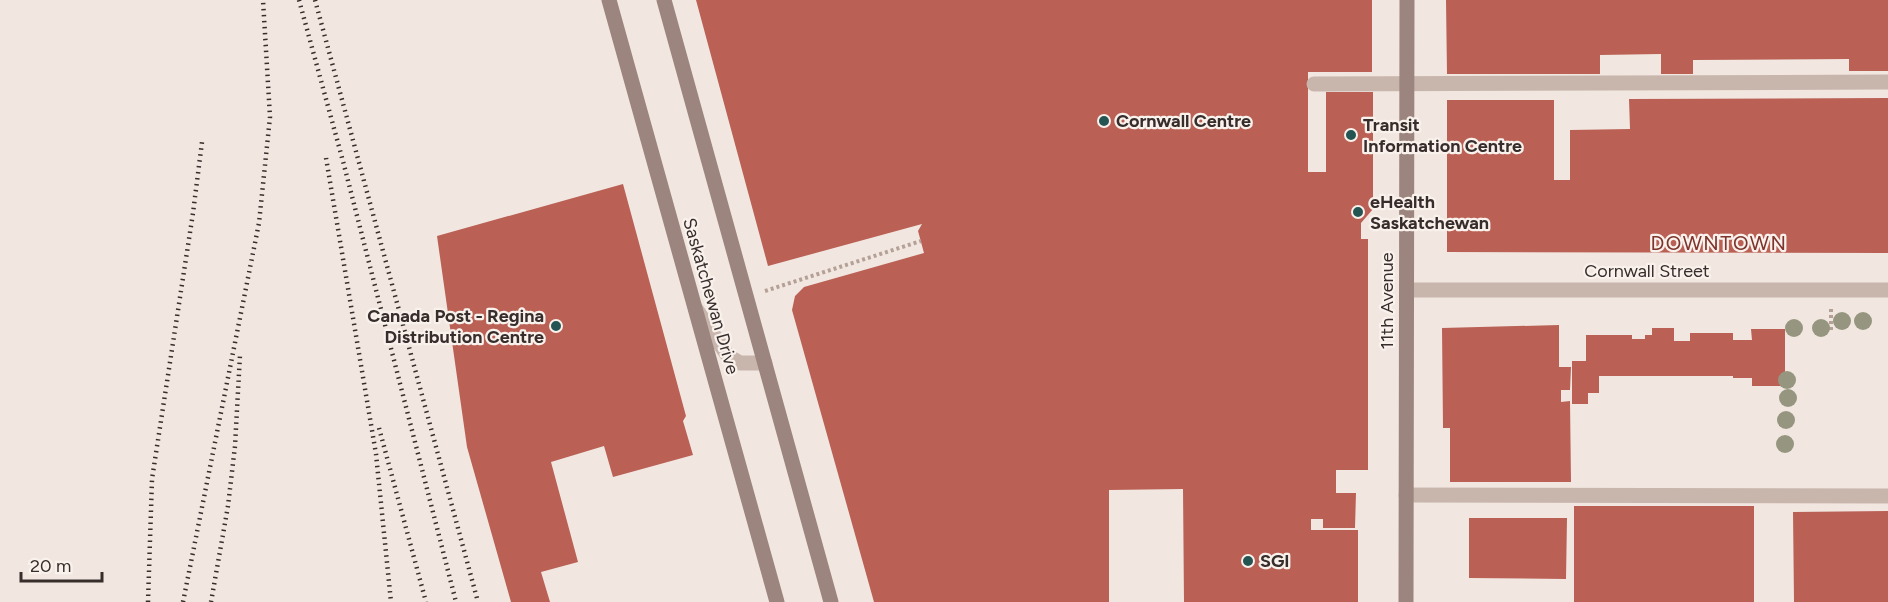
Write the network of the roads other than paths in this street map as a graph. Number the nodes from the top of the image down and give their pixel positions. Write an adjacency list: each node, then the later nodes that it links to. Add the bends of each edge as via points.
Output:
1 (609, 0): 9 (main road, Saskatchewan Drive)
2 (664, 0): 10 (main road, Saskatchewan Drive)
3 (1407, 0): 6 (main road, 11th Avenue)
4 (1888, 82): 6 (street)
5 (1314, 84): 6 (street)
6 (1407, 84): 7 (main road, 11th Avenue)
7 (1407, 290): 8 (street, Cornwall Street); 11 (main road, 11th Avenue)
8 (1888, 290)
9 (693, 303): 10 (street, via 728,356 740,363); 13 (main road, Saskatchewan Drive)
10 (765, 363): 14 (main road, Saskatchewan Drive)
11 (1406, 495): 12 (street); 15 (main road, 11th Avenue)
12 (1888, 496)
13 (777, 602)
14 (831, 602)
15 (1406, 602)

